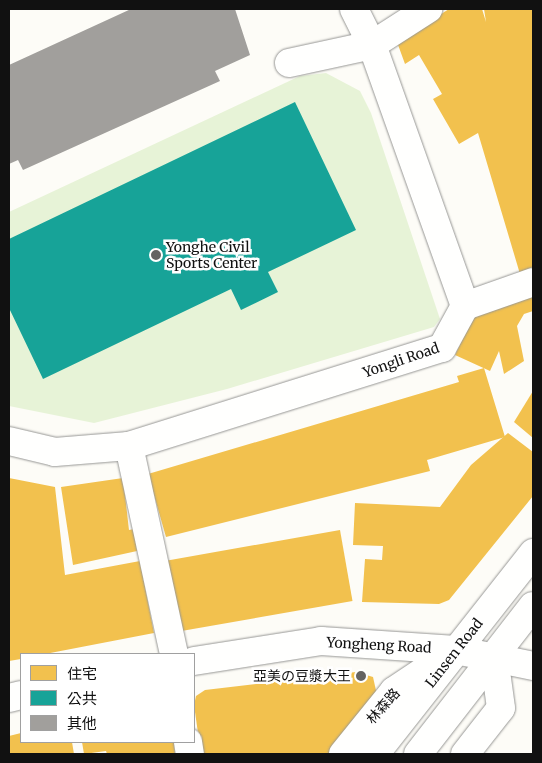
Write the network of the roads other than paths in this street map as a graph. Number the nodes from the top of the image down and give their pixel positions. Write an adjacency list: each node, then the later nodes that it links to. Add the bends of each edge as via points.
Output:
1 (354, 9): 3 (street)
2 (428, 9): 3 (street)
3 (372, 45): 4 (street); 6 (street)
4 (290, 63)
5 (533, 282): 6 (street)
6 (465, 306): 8 (street, Yongli Road, via 442,348)
7 (9, 441): 8 (street, Yongli Road, via 55,452)
8 (129, 446): 12 (street)
9 (533, 553): 11 (street, Linsen Road)
10 (533, 606): 13 (street)
11 (456, 650): 13 (street, Yongheng Road); 14 (street, Yongheng Road, via 321,641); 16 (street, 林森路, via 394,691); 17 (street, Linsen Road)
12 (174, 653)
13 (494, 658): 15 (street, Yongheng Road); 18 (street); 19 (street, via 501,708)
14 (195, 661)
15 (533, 666)
16 (343, 754)
17 (375, 754)
18 (418, 754)
19 (465, 754)

